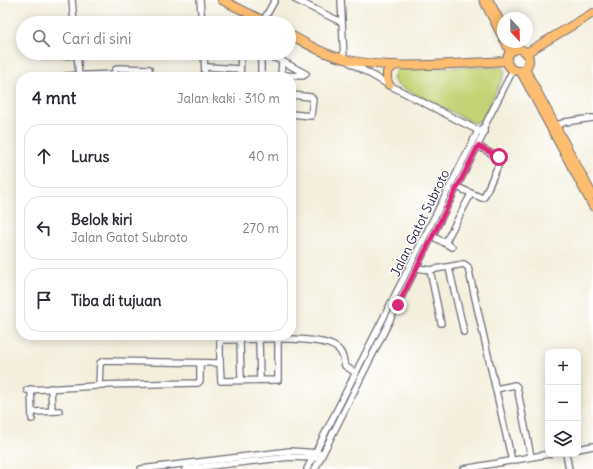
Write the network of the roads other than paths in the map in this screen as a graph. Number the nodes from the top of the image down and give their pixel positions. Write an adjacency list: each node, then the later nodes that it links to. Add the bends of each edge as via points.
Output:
1 (72, 0): 11 (street)
2 (200, 0): 12 (street)
3 (222, 0): 13 (highway)
4 (275, 0): 14 (street)
5 (341, 0): 15 (street)
6 (483, 0): 16 (main road)
7 (489, 0): 10 (main road)
8 (300, 1): 15 (street)
9 (593, 13): 20 (highway)
10 (497, 15)
11 (73, 16)
12 (201, 16)
13 (253, 16)
14 (267, 16)
15 (341, 22): 22 (street)
16 (497, 27)
17 (296, 38): 22 (highway)
18 (508, 48): 21 (main road)
19 (511, 48): 21 (main road)
20 (526, 54): 21 (highway, via 521,50); 32 (highway, via 528,62)
21 (511, 55): 29 (highway); 32 (highway)
22 (345, 59): 29 (highway); 41 (street)
23 (78, 60): 33 (street)
24 (204, 60): 36 (street)
25 (208, 60): 30 (street)
26 (241, 60): 31 (street)
27 (262, 60): 38 (street)
28 (282, 60): 39 (street); 40 (street, via 306,75)
29 (395, 65): 41 (highway, via 388,72)
30 (208, 68): 31 (street); 37 (street)
31 (240, 69)
32 (519, 69): 45 (main road); 47 (street, Jalan Gatot Subroto)
33 (79, 72)
34 (116, 72): 35 (street, via 118,68 149,69)
35 (149, 72)
36 (205, 72)
37 (208, 72)
38 (261, 72)
39 (281, 72)
40 (296, 76)
41 (389, 85): 46 (street)
42 (296, 96): 43 (street, via 313,99 311,116)
43 (296, 114)
44 (593, 118): 45 (street)
45 (555, 126): 53 (main road); 54 (main road)
46 (478, 130): 47 (street); 49 (street, Jalan Gatot Subroto)
47 (484, 130): 48 (street, Jalan Gatot Subroto)
48 (478, 146): 50 (street, Jalan Gatot Subroto); 52 (street, via 501,159 484,197)
49 (456, 173): 50 (street); 61 (street, Jalan Gatot Subroto)
50 (463, 176): 51 (street, Jalan Gatot Subroto)
51 (457, 187): 52 (street); 55 (street, Jalan Gatot Subroto)
52 (471, 194): 56 (street)
53 (593, 195)
54 (593, 207)
55 (432, 236): 56 (street); 58 (street, Jalan Gatot Subroto)
56 (445, 243): 57 (street)
57 (452, 246)
58 (416, 268): 60 (street); 61 (street, Jalan Gatot Subroto)
59 (449, 268): 60 (street); 64 (street); 75 (street, via 464,264 468,267)
60 (430, 270): 63 (street)
61 (399, 295): 62 (street, Jalan Gatot Subroto)
62 (395, 304): 70 (street, Jalan Gatot Subroto); 84 (street, Jalan Gatot Subroto)
63 (441, 323)
64 (464, 332)
65 (240, 340): 66 (street); 69 (street, via 221,341); 71 (street)
66 (259, 340): 67 (street); 72 (street)
67 (278, 340): 70 (street, via 312,340 328,343 339,350 346,368); 72 (street, via 279,379)
68 (200, 363): 69 (street); 73 (street, via 200,381 197,383); 73 (street, via 104,361 100,366)
69 (220, 363): 71 (street, via 221,381)
70 (355, 373): 82 (street, Jalan Gatot Subroto)
71 (241, 380): 72 (street)
72 (260, 380)
73 (99, 385): 74 (street)
74 (51, 388): 76 (street); 78 (street, via 29,389)
75 (496, 389): 85 (street, via 515,385 517,387); 88 (street)
76 (52, 411): 77 (street); 78 (street)
77 (59, 411)
78 (32, 412): 79 (street)
79 (32, 419)
80 (593, 446): 81 (street)
81 (581, 448)
82 (316, 452): 84 (street); 87 (street, Jalan Gatot Subroto); 89 (street, via 290,451)
83 (545, 455): 85 (street)
84 (322, 456): 87 (street); 92 (street, Jalan Gatot Subroto)
85 (531, 457): 88 (street)
86 (567, 457): 94 (street)
87 (313, 458): 90 (street, via 290,457); 91 (street, Jalan Gatot Subroto)
88 (512, 461): 93 (street)
89 (141, 469)
90 (185, 469)
91 (307, 469)
92 (315, 469)
93 (464, 469)
94 (569, 469)

